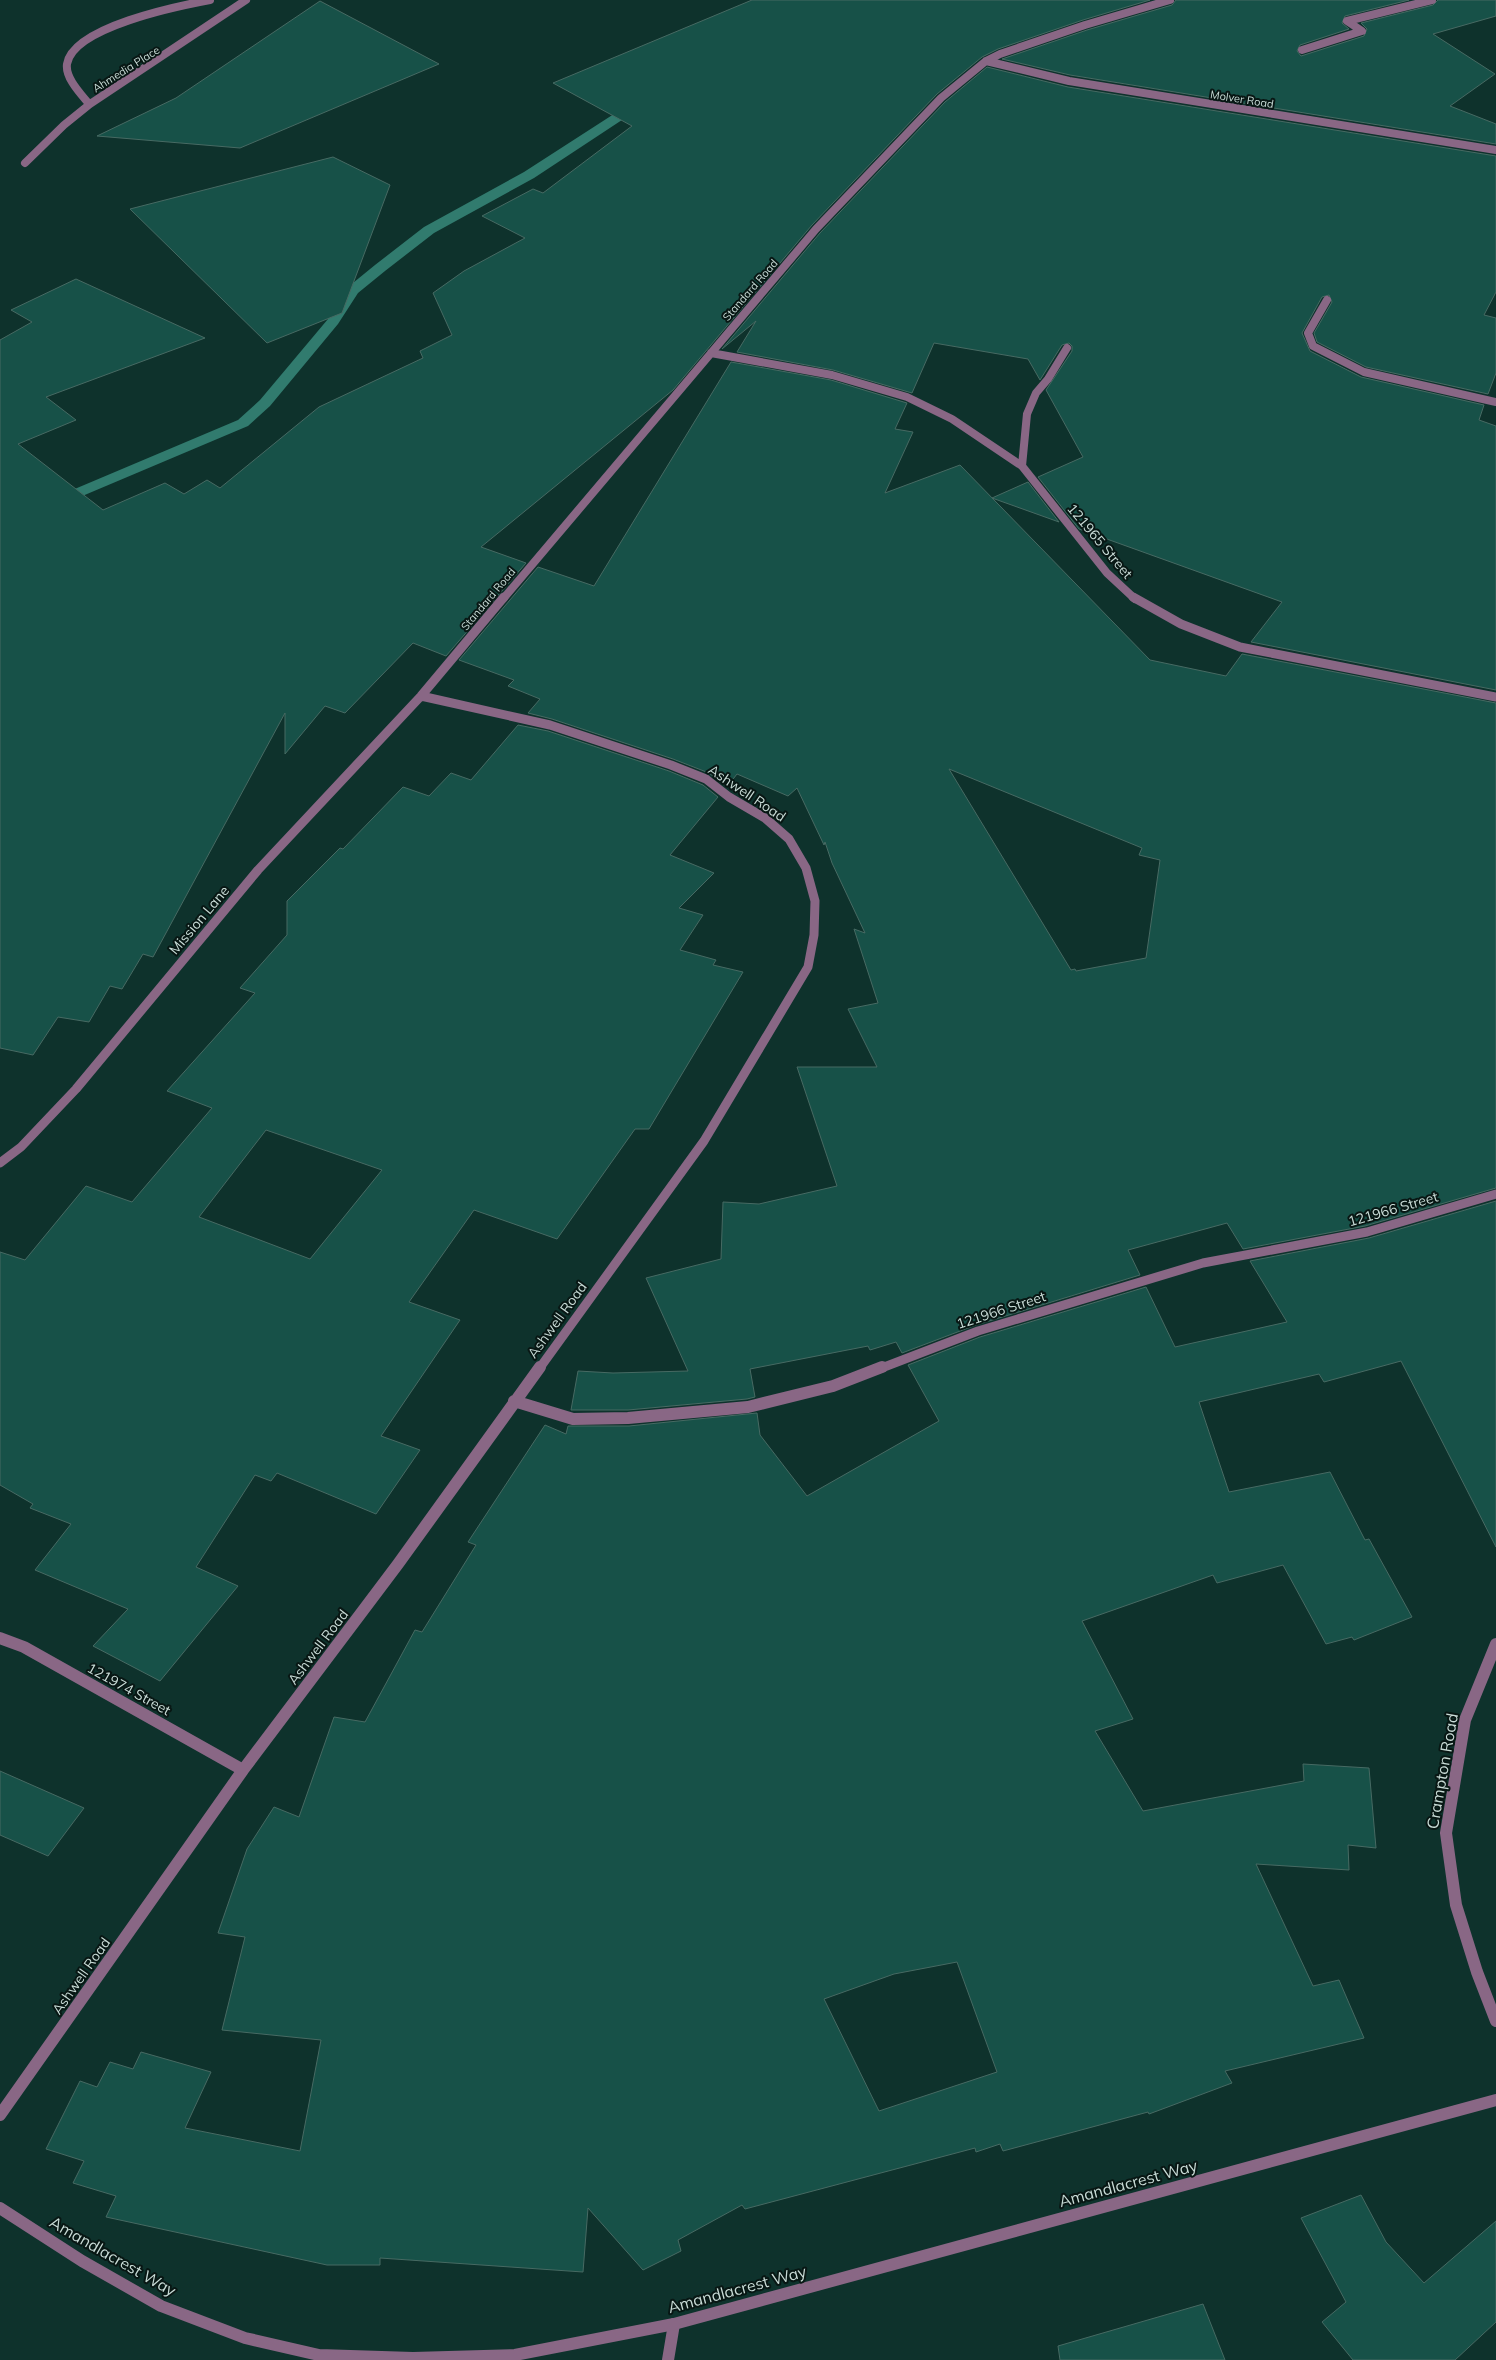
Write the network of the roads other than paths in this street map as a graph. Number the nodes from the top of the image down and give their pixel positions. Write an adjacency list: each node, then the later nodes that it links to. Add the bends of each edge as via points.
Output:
1 (210, 0): 7 (street, via 157,11 105,30 73,51 66,62 68,73)
2 (246, 0): 7 (street, Ahmedia Place)
3 (1170, 0): 6 (street, Standard Road, via 1024,44)
4 (1432, 0): 5 (street, via 1347,21 1362,31)
5 (1302, 50)
6 (986, 61): 8 (street, Molver Road, via 1069,81); 12 (street, Standard Road, via 941,98 816,229)
7 (89, 104): 9 (street, Ahmedia Place)
8 (1496, 150)
9 (25, 163)
10 (1327, 300): 13 (street, via 1308,333 1313,346 1364,372)
11 (1067, 348): 14 (street, via 1048,380 1036,393 1027,414)
12 (711, 353): 14 (street, 121965 Street, via 832,375 907,397 952,419); 15 (street, Standard Road)
13 (1496, 402)
14 (1022, 466): 16 (street, 121965 Street, via 1107,573 1132,597 1181,624 1240,647)
15 (420, 696): 17 (street, Mission Lane, via 258,870 76,1089 21,1147); 19 (street, Ashwell Road, via 550,725 706,779 765,818 789,839 806,868 815,901 814,935 808,967 742,1079 704,1141)
16 (1496, 697)
17 (0, 1163)
18 (1496, 1194): 19 (street, 121966 Street, via 1367,1232 1203,1263 978,1331 833,1386 748,1407 628,1418 573,1419)
19 (514, 1401): 22 (street, Ashwell Road, via 398,1564)
20 (0, 1638): 22 (street, 121974 Street, via 24,1647)
21 (1496, 1644): 23 (street, Crampton Road, via 1465,1720 1446,1833 1456,1906)
22 (243, 1770): 25 (street, Ashwell Road)
23 (1496, 2021)
24 (1496, 2100): 27 (street, Amandlacrest Way)
25 (0, 2115)
26 (0, 2208): 27 (street, Amandlacrest Way, via 82,2261 162,2306 244,2338 319,2355 413,2358 515,2355)
27 (674, 2324): 28 (street)
28 (668, 2360)

